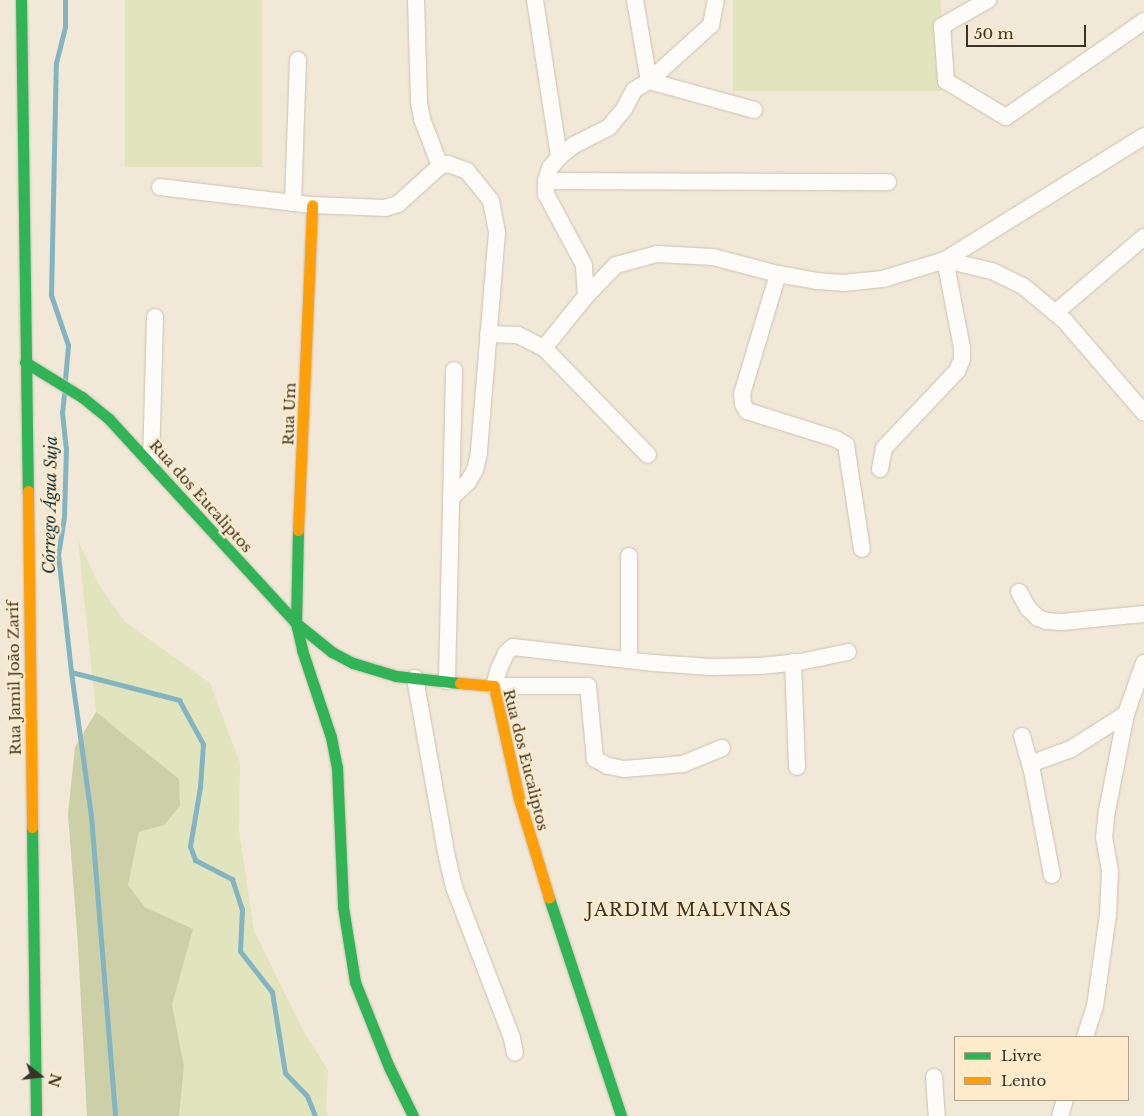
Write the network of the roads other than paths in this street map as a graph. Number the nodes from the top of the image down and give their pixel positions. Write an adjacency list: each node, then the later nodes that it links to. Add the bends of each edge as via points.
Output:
1 (21, 0): 27 (street, Rua Jamil João Zarif)
2 (416, 0): 13 (street, via 419,103)
3 (535, 0): 12 (street)
4 (635, 0): 9 (street)
5 (716, 0): 9 (street, via 711,24)
6 (988, 0): 7 (street, via 942,26 946,81 1006,117)
7 (1144, 21)
8 (298, 60): 17 (street)
9 (649, 81): 10 (street); 12 (street, via 634,90 624,110 609,127 574,145)
10 (754, 110)
11 (1144, 136): 20 (street)
12 (559, 157): 14 (street, via 550,168)
13 (440, 166): 18 (street, via 398,204 385,208); 25 (street, via 448,164 467,171 491,201 497,232)
14 (546, 181): 15 (street); 22 (street, via 550,205 584,266)
15 (888, 182)
16 (160, 187): 17 (street)
17 (292, 203): 18 (street)
18 (312, 205): 38 (street, Rua Um)
19 (1144, 237): 23 (street)
20 (945, 260): 21 (street, via 883,279 843,283); 23 (street, via 992,271 1023,286); 32 (street, via 962,358 957,371 884,448)
21 (778, 274): 22 (street, via 713,257 657,254 616,265); 34 (street, via 742,394 743,404 747,411 836,439 846,446)
22 (586, 296): 26 (street)
23 (1055, 313): 29 (street)
24 (155, 317): 31 (street)
25 (488, 334): 26 (street, via 518,335); 33 (street, via 479,453 468,482)
26 (544, 348): 30 (street)
27 (25, 362): 31 (street, Rua dos Eucaliptos, via 82,396); 56 (street, Rua Jamil João Zarif)
28 (454, 370): 33 (street)
29 (1144, 413)
30 (648, 455)
31 (151, 462): 38 (street, Rua dos Eucaliptos)
32 (880, 469)
33 (451, 498): 44 (street)
34 (862, 549)
35 (630, 556): 40 (street)
36 (1019, 592): 37 (street, via 1028,608 1038,618 1047,621)
37 (1144, 614)
38 (296, 623): 43 (street, Rua dos Eucaliptos, via 326,648 353,663 396,676); 57 (street, Rua Um, via 337,767 343,908 355,982 389,1067)
39 (848, 652): 41 (street)
40 (629, 660): 41 (street, via 711,667); 45 (street, via 513,647 506,653)
41 (793, 662): 50 (street)
42 (1144, 663): 46 (street)
43 (415, 678): 44 (street, Rua dos Eucaliptos); 53 (street, via 454,888)
44 (447, 681): 45 (street, Rua dos Eucaliptos)
45 (494, 686): 48 (street, via 588,686 596,759 608,766 624,769 683,764); 58 (street, Rua dos Eucaliptos, via 518,798)
46 (1126, 714): 49 (street, via 1071,749); 52 (street, via 1105,829 1110,871 1108,915 1095,1006)
47 (1022, 736): 49 (street)
48 (722, 748)
49 (1030, 764): 51 (street)
50 (796, 767)
51 (1052, 875)
52 (1085, 1036)
53 (515, 1053)
54 (934, 1077): 59 (street)
55 (1065, 1101): 60 (street)
56 (36, 1116)
57 (413, 1116)
58 (621, 1116)
59 (937, 1116)
60 (1060, 1116)

